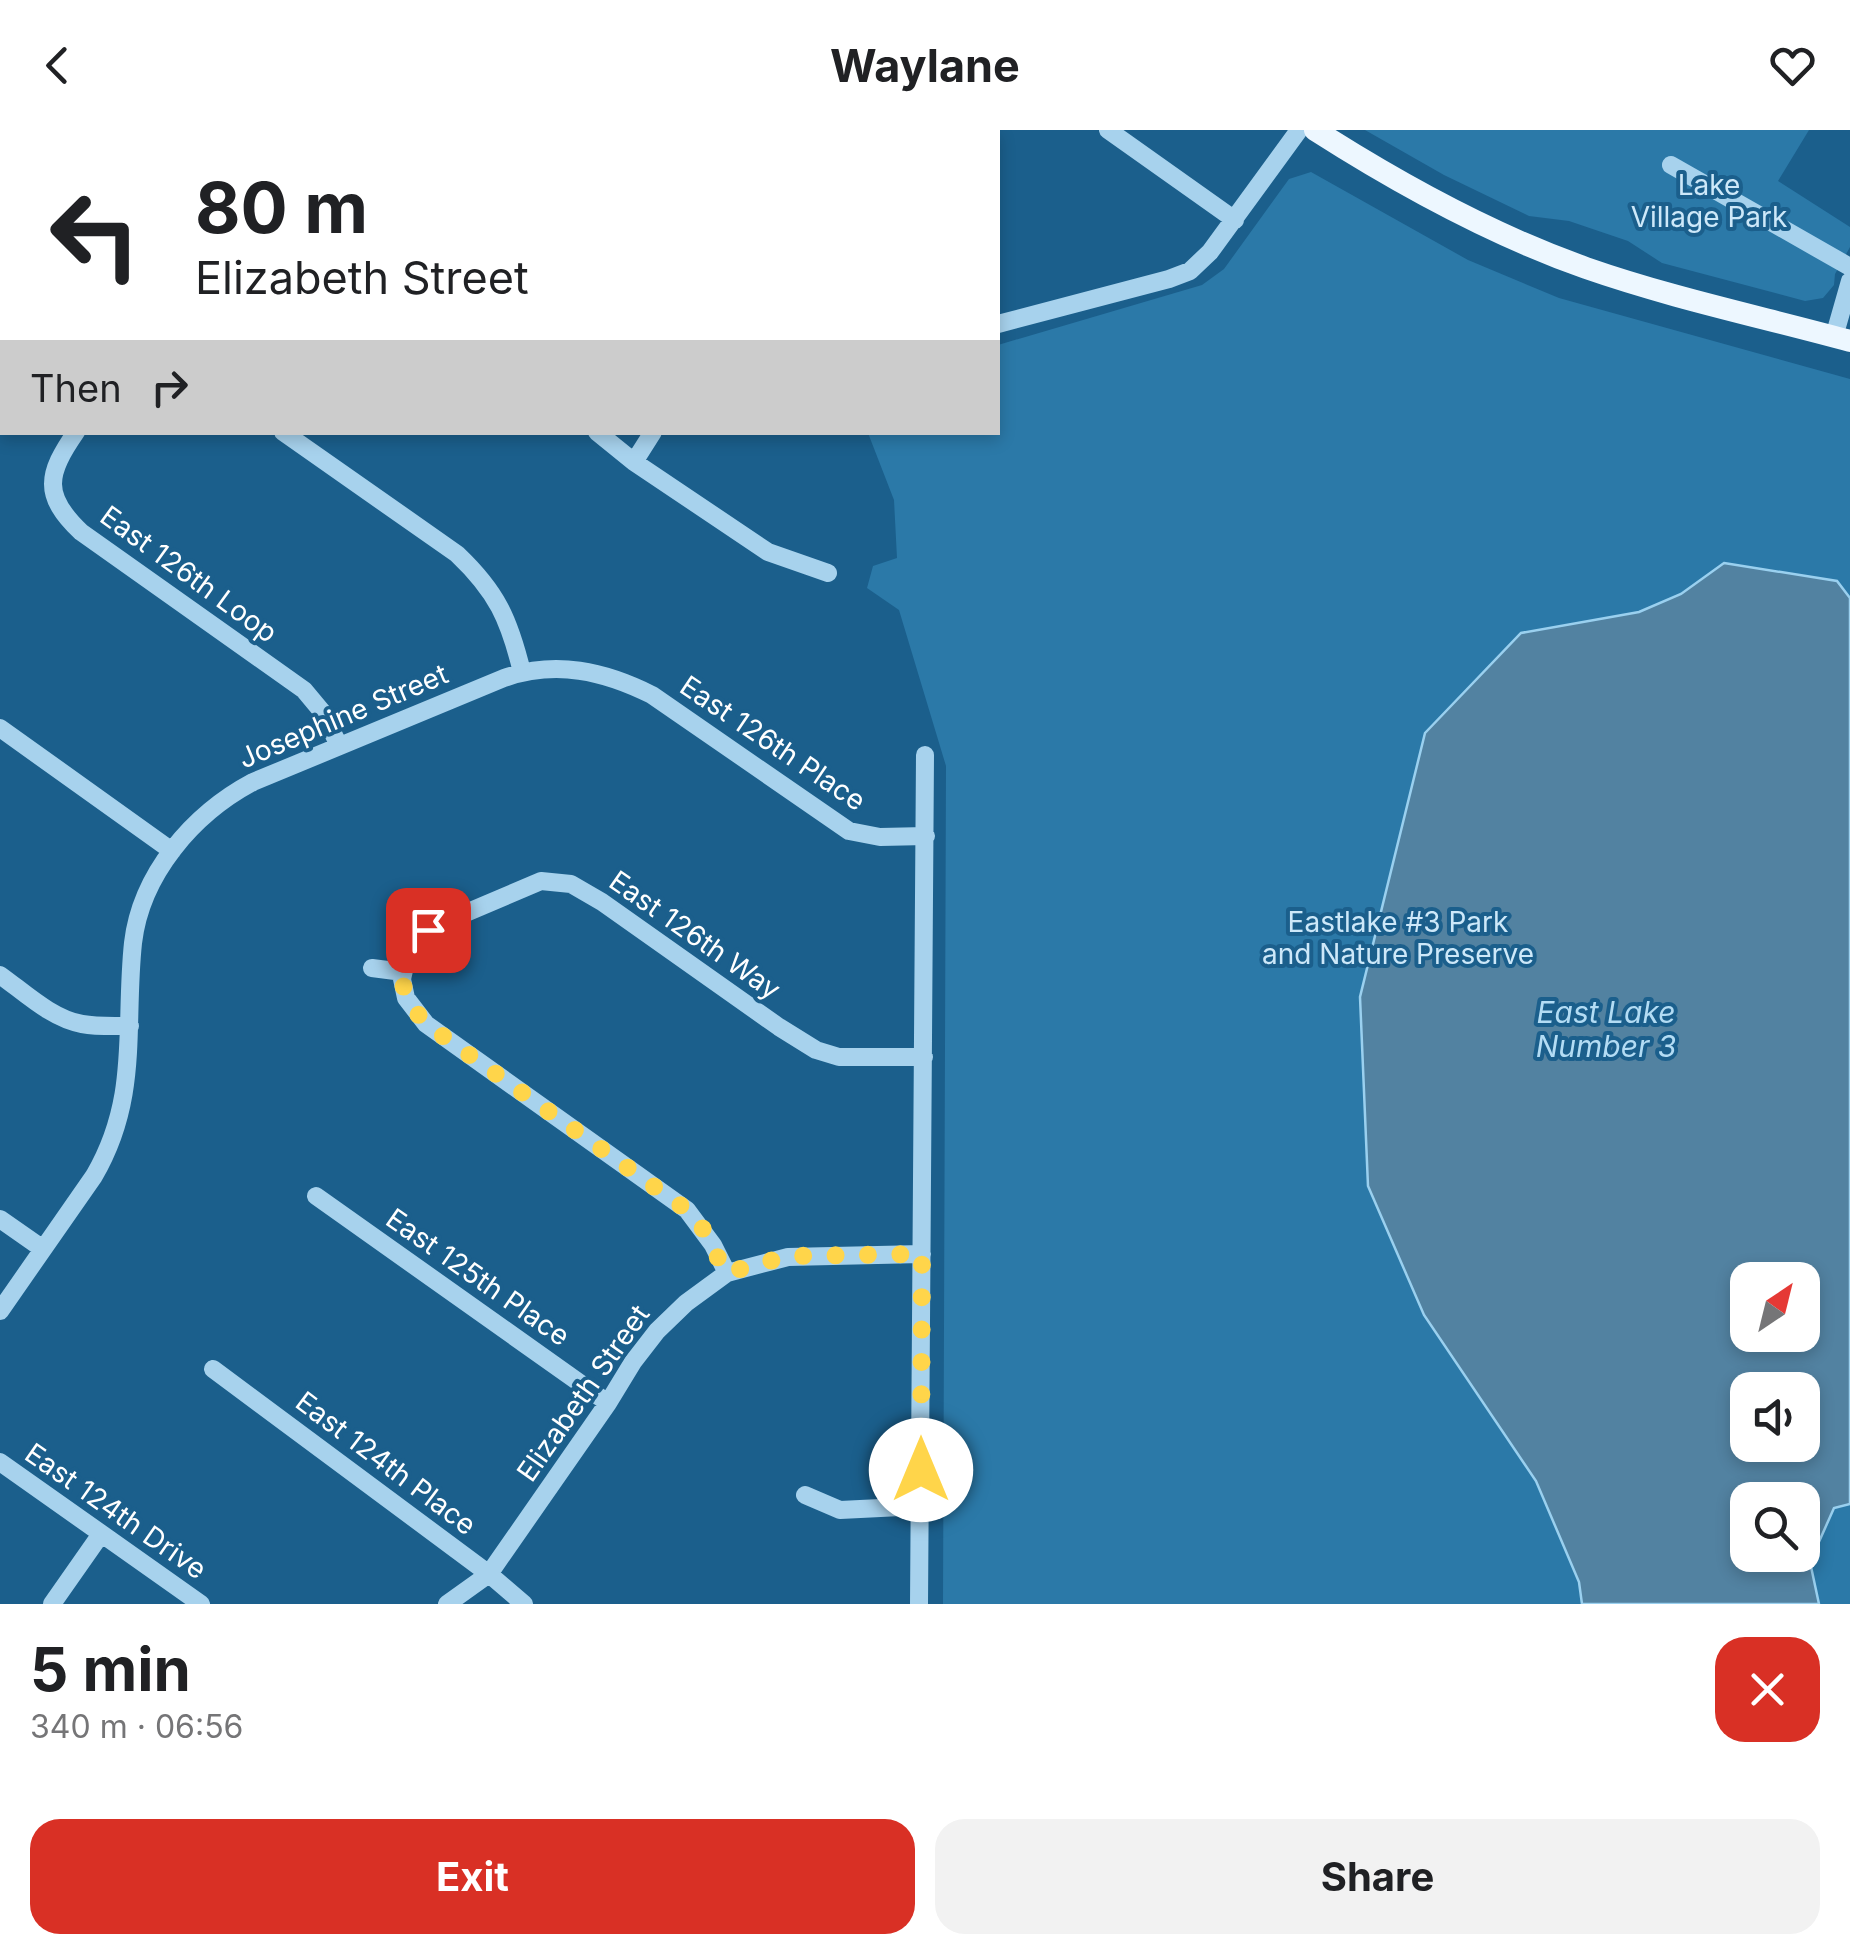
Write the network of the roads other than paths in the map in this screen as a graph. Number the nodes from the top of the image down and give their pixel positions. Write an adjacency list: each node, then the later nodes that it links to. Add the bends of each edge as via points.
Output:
1 (1108, 130): 5 (street)
2 (1299, 130): 5 (street)
3 (1315, 130): 9 (main road, via 1490,229 1584,267)
4 (1671, 165): 6 (street)
5 (1235, 220): 8 (street, via 1190,271)
6 (1850, 267)
7 (1850, 281): 9 (street)
8 (1000, 323)
9 (1842, 339)
10 (74, 435): 18 (street, East 126th Loop, via 53,474 64,517 304,690)
11 (287, 435): 16 (street, via 479,575 501,607)
12 (601, 435): 14 (street)
13 (651, 435): 14 (street)
14 (634, 462): 15 (street, via 768,552)
15 (828, 573)
16 (522, 672): 18 (street, Josephine Street); 20 (street, East 126th Place, via 571,669 626,682 850,830)
17 (0, 728): 21 (street)
18 (338, 746): 21 (street, Josephine Street, via 233,792)
19 (926, 755): 20 (street)
20 (926, 836): 26 (street)
21 (172, 850): 25 (street, Josephine Street, via 140,912)
22 (372, 968): 23 (street)
23 (403, 972): 26 (street, East 126th Way, via 408,953 436,924 532,884 557,881 602,902 816,1050 839,1057); 31 (street, via 406,998 426,1024 687,1210)
24 (0, 975): 25 (street, via 70,1021)
25 (130, 1026): 29 (street, Josephine Street, via 125,1093 106,1155)
26 (924, 1057): 30 (street)
27 (316, 1196): 34 (street, East 125th Place)
28 (0, 1220): 29 (street)
29 (43, 1249): 32 (street, Josephine Street)
30 (922, 1254): 31 (street, Elizabeth Street, via 788,1256); 37 (street)
31 (726, 1273): 34 (street, Elizabeth Street, via 670,1316)
32 (0, 1311)
33 (213, 1369): 39 (street, East 124th Place)
34 (608, 1403): 39 (street, Elizabeth Street)
35 (0, 1462): 38 (street, East 124th Drive)
36 (805, 1495): 37 (street, via 840,1510)
37 (920, 1506): 44 (street)
38 (101, 1534): 40 (street); 41 (street, East 124th Drive)
39 (489, 1574): 42 (street); 43 (street, East 124th Place)
40 (52, 1604)
41 (201, 1604)
42 (446, 1604)
43 (524, 1604)
44 (920, 1604)

